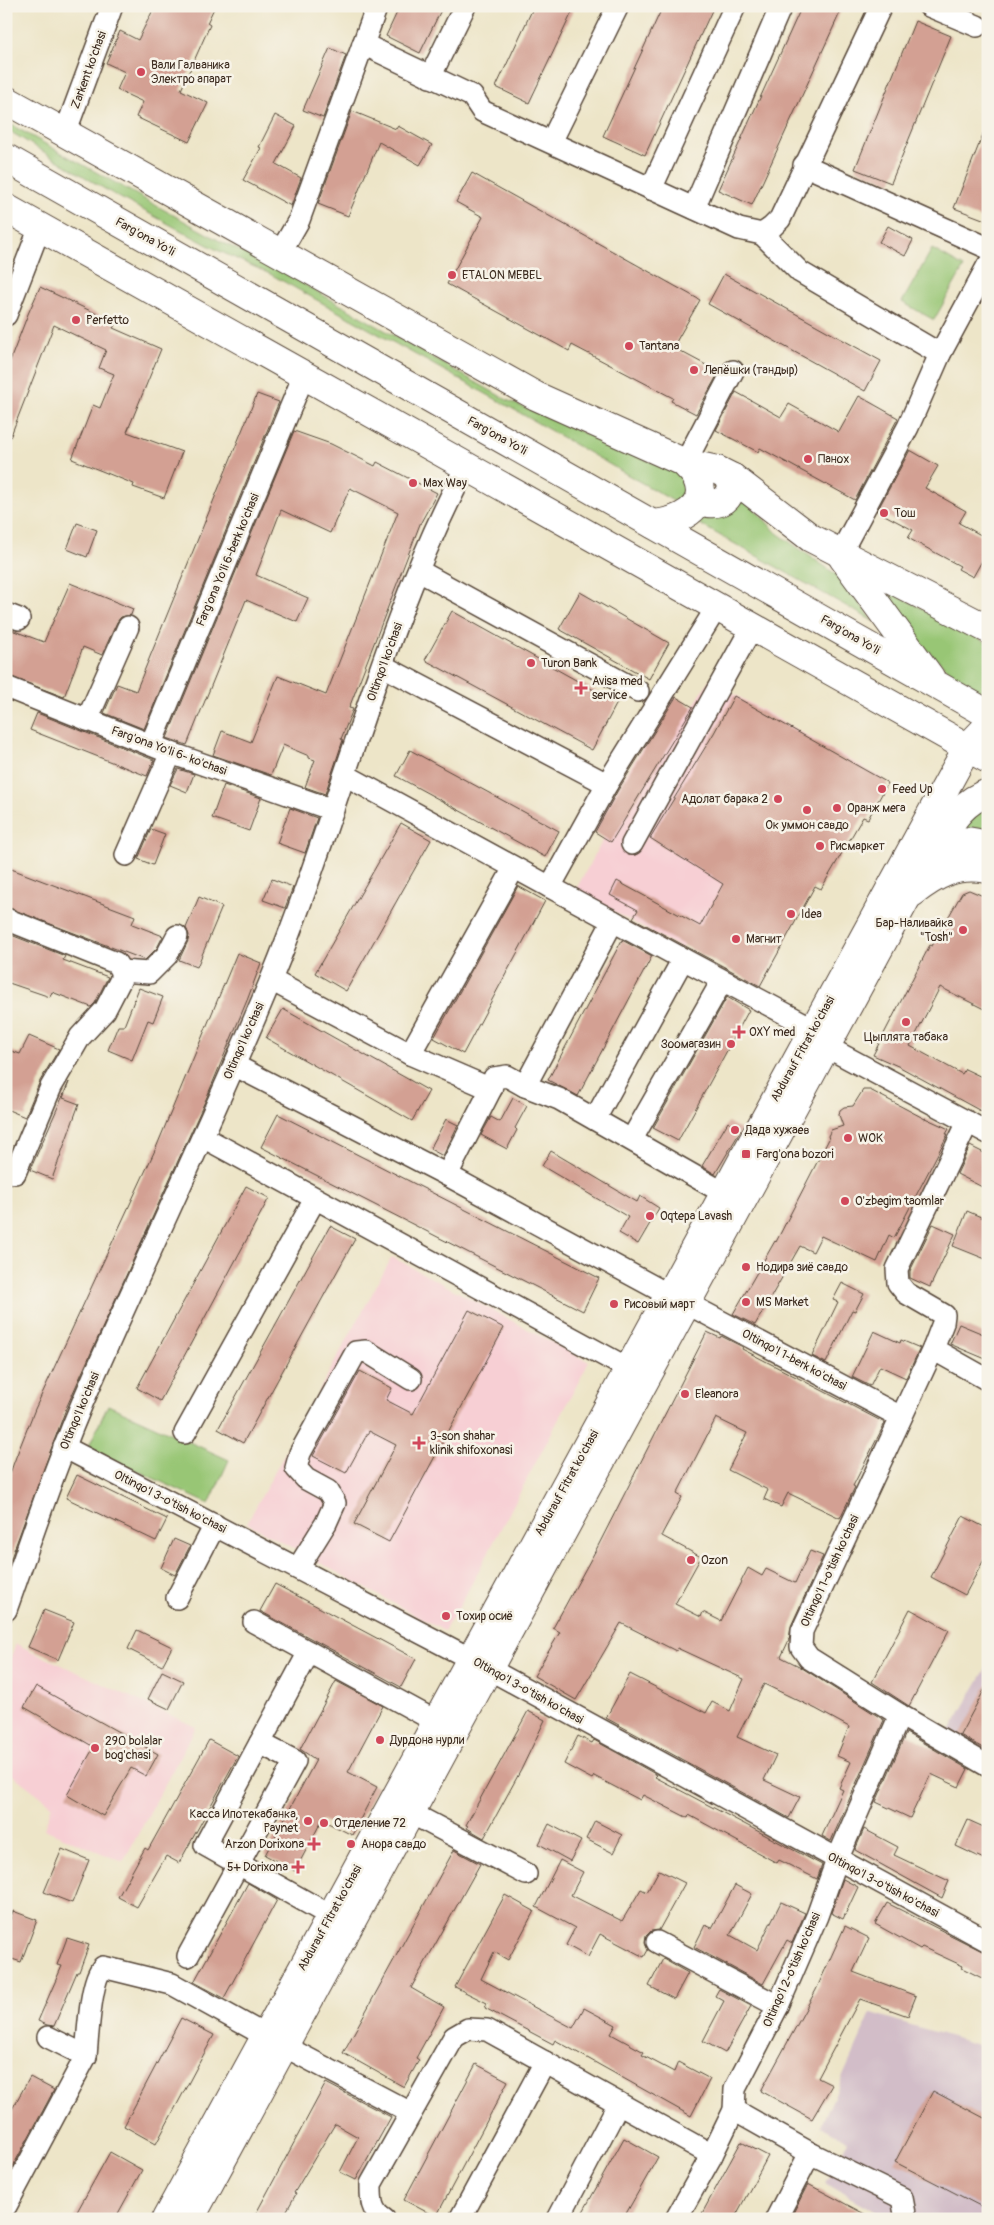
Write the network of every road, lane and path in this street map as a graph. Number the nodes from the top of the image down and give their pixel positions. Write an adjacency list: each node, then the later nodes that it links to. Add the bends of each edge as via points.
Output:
1 (112, 6): 13 (street, Zarkent ko'chasi)
2 (376, 6): 10 (street)
3 (466, 6): 11 (street)
4 (618, 6): 14 (street)
5 (735, 6): 17 (street)
6 (781, 6): 19 (street)
7 (880, 6): 16 (street)
8 (929, 6): 9 (street)
9 (977, 26)
10 (363, 44): 11 (street); 23 (street, via 299,220)
11 (430, 77): 14 (street, via 472,96 482,111)
12 (6, 100): 13 (main road)
13 (65, 133): 23 (main road)
14 (552, 142): 17 (street)
15 (6, 158): 33 (main road, Farg'ona Yo'li)
16 (804, 165): 21 (street, via 780,219); 22 (street)
17 (651, 189): 19 (street)
18 (6, 208): 20 (main road)
19 (694, 208): 21 (street, via 739,229)
20 (40, 227): 25 (street); 28 (main road)
21 (762, 234): 26 (street, via 800,272)
22 (988, 248)
23 (280, 253): 29 (main road, via 536,396)
24 (988, 265): 26 (street)
25 (6, 315)
26 (940, 354): 34 (street, via 908,426)
27 (734, 371): 29 (street)
28 (304, 375): 30 (main road); 47 (street, Farg'ona Yo'li 6-berk ko'chasi)
29 (685, 463): 31 (main road, via 717,470); 32 (main road, via 697,478)
30 (466, 466): 35 (street, Oltinqo'l ko'chasi); 36 (main road)
31 (733, 478): 32 (main road, via 732,492 722,502 708,503); 34 (main road, via 811,538)
32 (700, 495): 33 (main road, via 685,516)
33 (653, 524): 41 (main road, Farg'ona Yo'li)
34 (840, 554): 39 (main road); 41 (main road)
35 (419, 571): 40 (street, Oltinqo'l ko'chasi); 43 (street)
36 (717, 607): 38 (main road); 51 (street)
37 (128, 627): 45 (street)
38 (752, 627): 49 (main road); 54 (street)
39 (987, 629)
40 (383, 666): 50 (street, Oltinqo'l ko'chasi); 51 (street)
41 (935, 684): 44 (main road, Farg'ona Yo'li)
42 (6, 687): 45 (street, Farg'ona Yo'li 6- ko'chasi)
43 (638, 691)
44 (988, 714)
45 (87, 720): 47 (street, Farg'ona Yo'li 6- ko'chasi)
46 (988, 726): 49 (main road, Abdurauf Fitrat ko'chasi)
47 (151, 744): 48 (street, Farg'ona Yo'li 6- ko'chasi)
48 (171, 752): 53 (street, Farg'ona Yo'li 6- ko'chasi); 57 (street)
49 (978, 754): 60 (main road, Abdurauf Fitrat ko'chasi)
50 (345, 775): 53 (street, Oltinqo'l ko'chasi); 58 (street)
51 (607, 784): 61 (street)
52 (988, 793): 56 (main road, via 972,799 958,812)
53 (333, 810): 67 (street, Oltinqo'l ko'chasi)
54 (632, 844)
55 (988, 846): 56 (main road, via 960,840)
56 (934, 849): 60 (main road)
57 (126, 855)
58 (514, 868): 61 (street); 70 (street)
59 (988, 868): 60 (main road, via 953,868 930,880)
60 (905, 884): 69 (main road, Abdurauf Fitrat ko'chasi)
61 (550, 888): 63 (street)
62 (6, 919): 66 (street, via 116,963)
63 (613, 921): 65 (street); 72 (street)
64 (177, 936): 66 (street, via 167,955 149,973)
65 (683, 959): 68 (street); 74 (street)
66 (121, 971): 79 (street, via 121,979 105,1010 80,1037 51,1087)
67 (271, 980): 70 (street); 71 (street, Oltinqo'l ko'chasi)
68 (722, 981): 69 (street); 78 (street)
69 (817, 1038): 75 (street); 81 (main road, Abdurauf Fitrat ko'chasi); 83 (main road, Abdurauf Fitrat ko'chasi)
70 (410, 1054): 73 (street)
71 (234, 1065): 77 (street, Oltinqo'l ko'chasi); 80 (street, Oltinqo'l 1-berk ko'chasi)
72 (525, 1086): 73 (street, via 507,1076 494,1078); 74 (street, via 559,1099)
73 (491, 1089): 80 (street)
74 (595, 1119): 78 (street)
75 (968, 1122): 76 (street); 84 (street, Oltinqo'l 1-o'tish ko'chasi, via 897,1269 898,1283 906,1293 944,1315)
76 (988, 1133)
77 (203, 1137): 82 (street); 90 (street, Oltinqo'l ko'chasi)
78 (632, 1139): 81 (street)
79 (15, 1173)
80 (447, 1175): 83 (street, Oltinqo'l 1-berk ko'chasi)
81 (724, 1193): 83 (main road, Abdurauf Fitrat ko'chasi)
82 (315, 1199): 85 (street); 89 (street)
83 (679, 1300): 85 (main road, Abdurauf Fitrat ko'chasi); 88 (street, Oltinqo'l 1-berk ko'chasi); 97 (main road, Abdurauf Fitrat ko'chasi)
84 (933, 1349): 87 (street); 88 (street, Oltinqo'l 1-o'tish ko'chasi)
85 (629, 1369): 97 (main road, Abdurauf Fitrat ko'chasi)
86 (411, 1378): 92 (street, via 366,1351 356,1352 300,1453 296,1468 306,1479 328,1491 335,1503)
87 (988, 1380)
88 (901, 1417): 98 (street, Oltinqo'l 1-o'tish ko'chasi, via 802,1632 801,1647 810,1658)
89 (186, 1433)
90 (64, 1447): 91 (street, Oltinqo'l 3-o'tish ko'chasi); 94 (street, Oltinqo'l ko'chasi)
91 (215, 1525): 92 (street, Oltinqo'l 3-o'tish ko'chasi); 93 (street)
92 (298, 1568): 97 (street, Oltinqo'l 3-o'tish ko'chasi)
93 (177, 1598)
94 (6, 1610)
95 (254, 1622): 96 (street)
96 (309, 1652): 99 (street); 100 (street)
97 (480, 1664): 99 (main road, Abdurauf Fitrat ko'chasi); 102 (main road, Abdurauf Fitrat ko'chasi); 103 (street, Oltinqo'l 3-o'tish ko'chasi)
98 (900, 1715): 101 (street, Oltinqo'l 1-o'tish ko'chasi); 103 (street, Oltinqo'l 2-o'tish ko'chasi)
99 (437, 1722): 106 (main road, Abdurauf Fitrat ko'chasi)
100 (260, 1743): 104 (street, via 204,1845); 104 (street, via 295,1762)
101 (988, 1766)
102 (410, 1813): 105 (street); 112 (main road, Abdurauf Fitrat ko'chasi)
103 (837, 1860): 107 (street, Oltinqo'l 3-o'tish ko'chasi); 110 (street, Oltinqo'l 2-o'tish ko'chasi)
104 (239, 1865): 106 (street); 109 (street)
105 (526, 1874)
106 (331, 1916): 112 (main road, Abdurauf Fitrat ko'chasi)
107 (988, 1941)
108 (657, 1942): 110 (street)
109 (188, 1956)
110 (778, 2006): 116 (street, Oltinqo'l 2-o'tish ko'chasi, via 735,2089)
111 (48, 2037): 113 (street)
112 (275, 2041): 113 (street, via 172,1984 104,1967 98,1972 94,1989); 117 (street); 121 (main road, Abdurauf Fitrat ko'chasi); 122 (main road, Abdurauf Fitrat ko'chasi)
113 (86, 2056): 120 (street)
114 (545, 2062): 115 (street); 117 (street, via 487,2030 468,2029 454,2037); 124 (street)
115 (619, 2103): 119 (street); 125 (street)
116 (734, 2110): 118 (street); 119 (street, Oltinqo'l 2-o'tish ko'chasi)
117 (410, 2113): 123 (street, via 371,2184 370,2201)
118 (810, 2153): 127 (street); 128 (street, via 902,2198)
119 (712, 2155): 126 (street, Oltinqo'l 2-o'tish ko'chasi)
120 (6, 2206)
121 (166, 2219)
122 (190, 2219)
123 (384, 2219)
124 (460, 2219)
125 (558, 2219)
126 (676, 2219)
127 (776, 2219)
128 (906, 2219)

